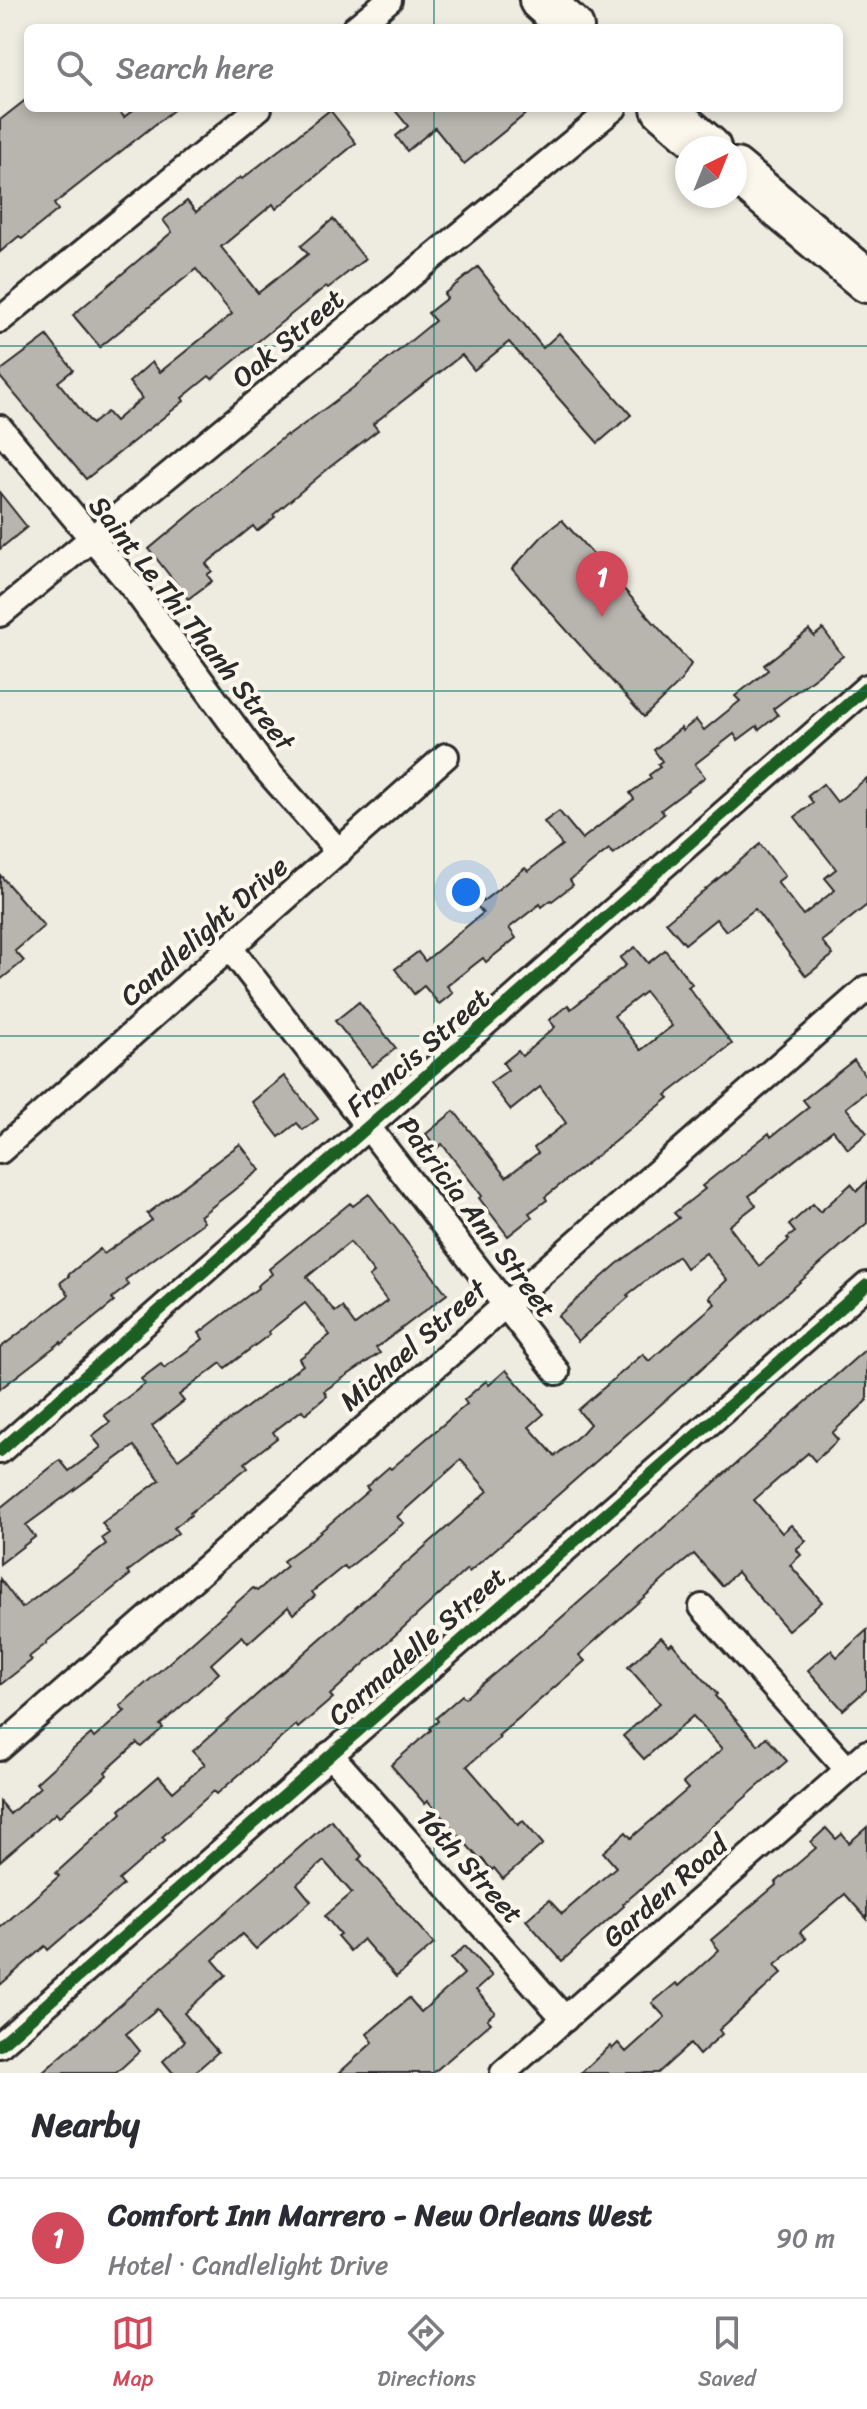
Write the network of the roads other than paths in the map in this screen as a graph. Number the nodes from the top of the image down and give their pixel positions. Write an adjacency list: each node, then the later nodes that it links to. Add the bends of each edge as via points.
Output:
1 (389, 0): 3 (street)
2 (541, 0): 4 (highway)
3 (360, 24)
4 (568, 24)
5 (254, 112): 11 (street)
6 (609, 112): 13 (street, Oak Street)
7 (668, 112): 8 (highway)
8 (695, 136)
9 (747, 180): 10 (highway)
10 (867, 281)
11 (0, 320)
12 (0, 428): 13 (street, Saint Le Thi Thanh Street)
13 (92, 539): 14 (street, Oak Street); 17 (street, Saint Le Thi Thanh Street, via 264,767)
14 (0, 614)
15 (867, 687): 20 (street, Francis Street)
16 (446, 756): 17 (street, Candlelight Drive)
17 (339, 852): 18 (street, Candlelight Drive)
18 (230, 948): 20 (street, Patricia Ann Street); 21 (street, Candlelight Drive)
19 (867, 988): 23 (street, Michael Street)
20 (369, 1126): 23 (street, Patricia Ann Street); 25 (street, Francis Street)
21 (0, 1151)
22 (867, 1285): 29 (street, Carmadelle Street)
23 (506, 1304): 24 (street, Patricia Ann Street); 27 (street, Michael Street)
24 (557, 1372)
25 (0, 1451)
26 (702, 1607): 30 (street)
27 (0, 1748)
28 (867, 1753): 30 (street, Garden Road)
29 (330, 1754): 31 (street, 16th Street); 32 (street, Carmadelle Street)
30 (848, 1770): 31 (street, Garden Road)
31 (565, 2019): 33 (street, Garden Road)
32 (0, 2045)
33 (503, 2073)

